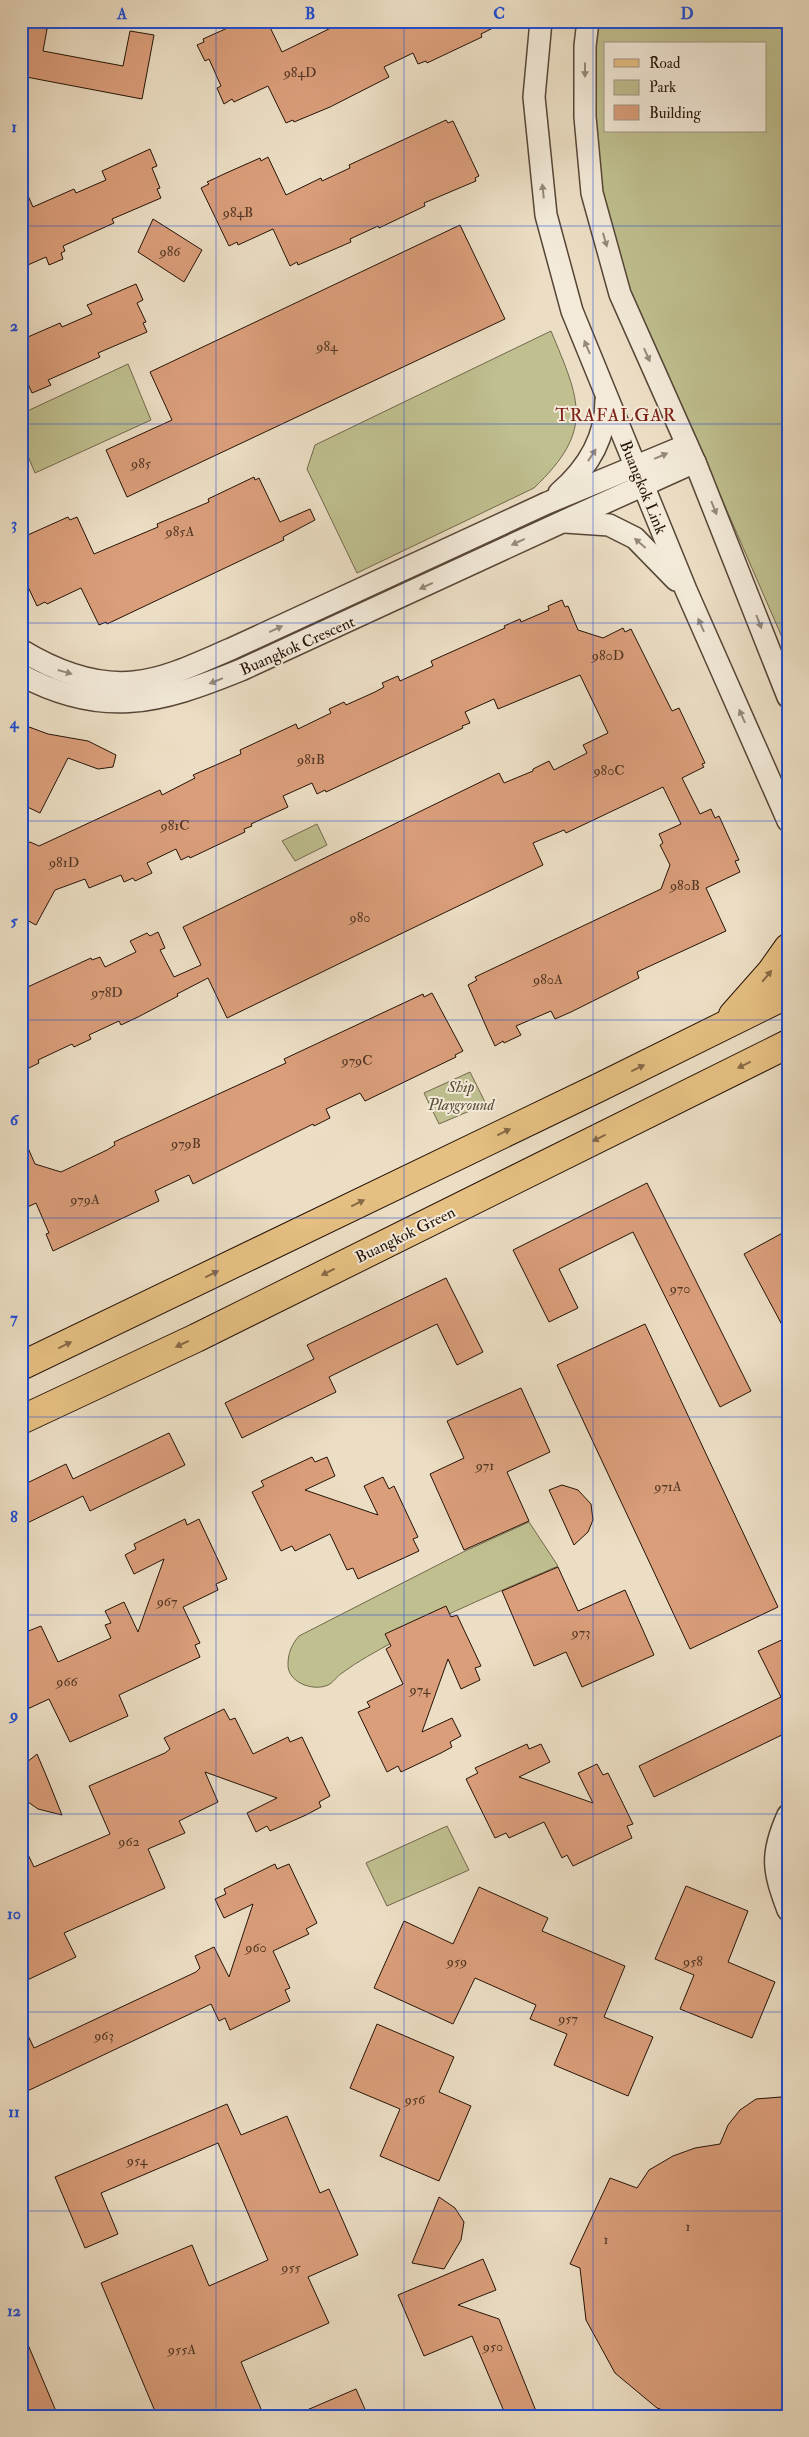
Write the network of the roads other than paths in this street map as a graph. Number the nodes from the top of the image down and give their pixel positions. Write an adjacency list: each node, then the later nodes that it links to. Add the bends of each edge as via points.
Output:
1 (541, 21): 3 (street, Buangkok Link, one-way to 1, via 572,311 546,215 534,97)
2 (588, 21): 4 (street, one-way to 4, via 585,117 592,193 620,294)
3 (606, 392): 5 (street, Buangkok Link); 6 (street, Buangkok Crescent, one-way to 3, via 575,479 596,449 606,419)
4 (691, 454): 5 (street, Buangkok Crescent); 11 (street, one-way to 11)
5 (640, 476): 6 (street, Buangkok Crescent); 7 (street, Buangkok Crescent); 8 (street, Buangkok Link)
6 (547, 503): 9 (street, Buangkok Crescent, one-way to 6, via 50,668 92,680 133,682 178,670 231,649)
7 (562, 522): 8 (street, Buangkok Crescent, one-way to 7, via 635,538 609,525); 10 (street, Buangkok Crescent, one-way to 10, via 195,689 140,702 95,701 42,686)
8 (686, 590): 12 (street, Buangkok Link, one-way to 8)
9 (21, 650)
10 (21, 675)
11 (788, 697)
12 (788, 821)
13 (788, 948): 15 (main road, one-way to 13)
14 (788, 994): 15 (main road)
15 (723, 1025): 17 (main road, one-way to 15)
16 (788, 1044): 18 (main road, Buangkok Green, one-way to 18, via 196,1338)
17 (21, 1366)
18 (21, 1420)
19 (788, 1815): 20 (street, via 774,1856 775,1873)
20 (788, 1910)

